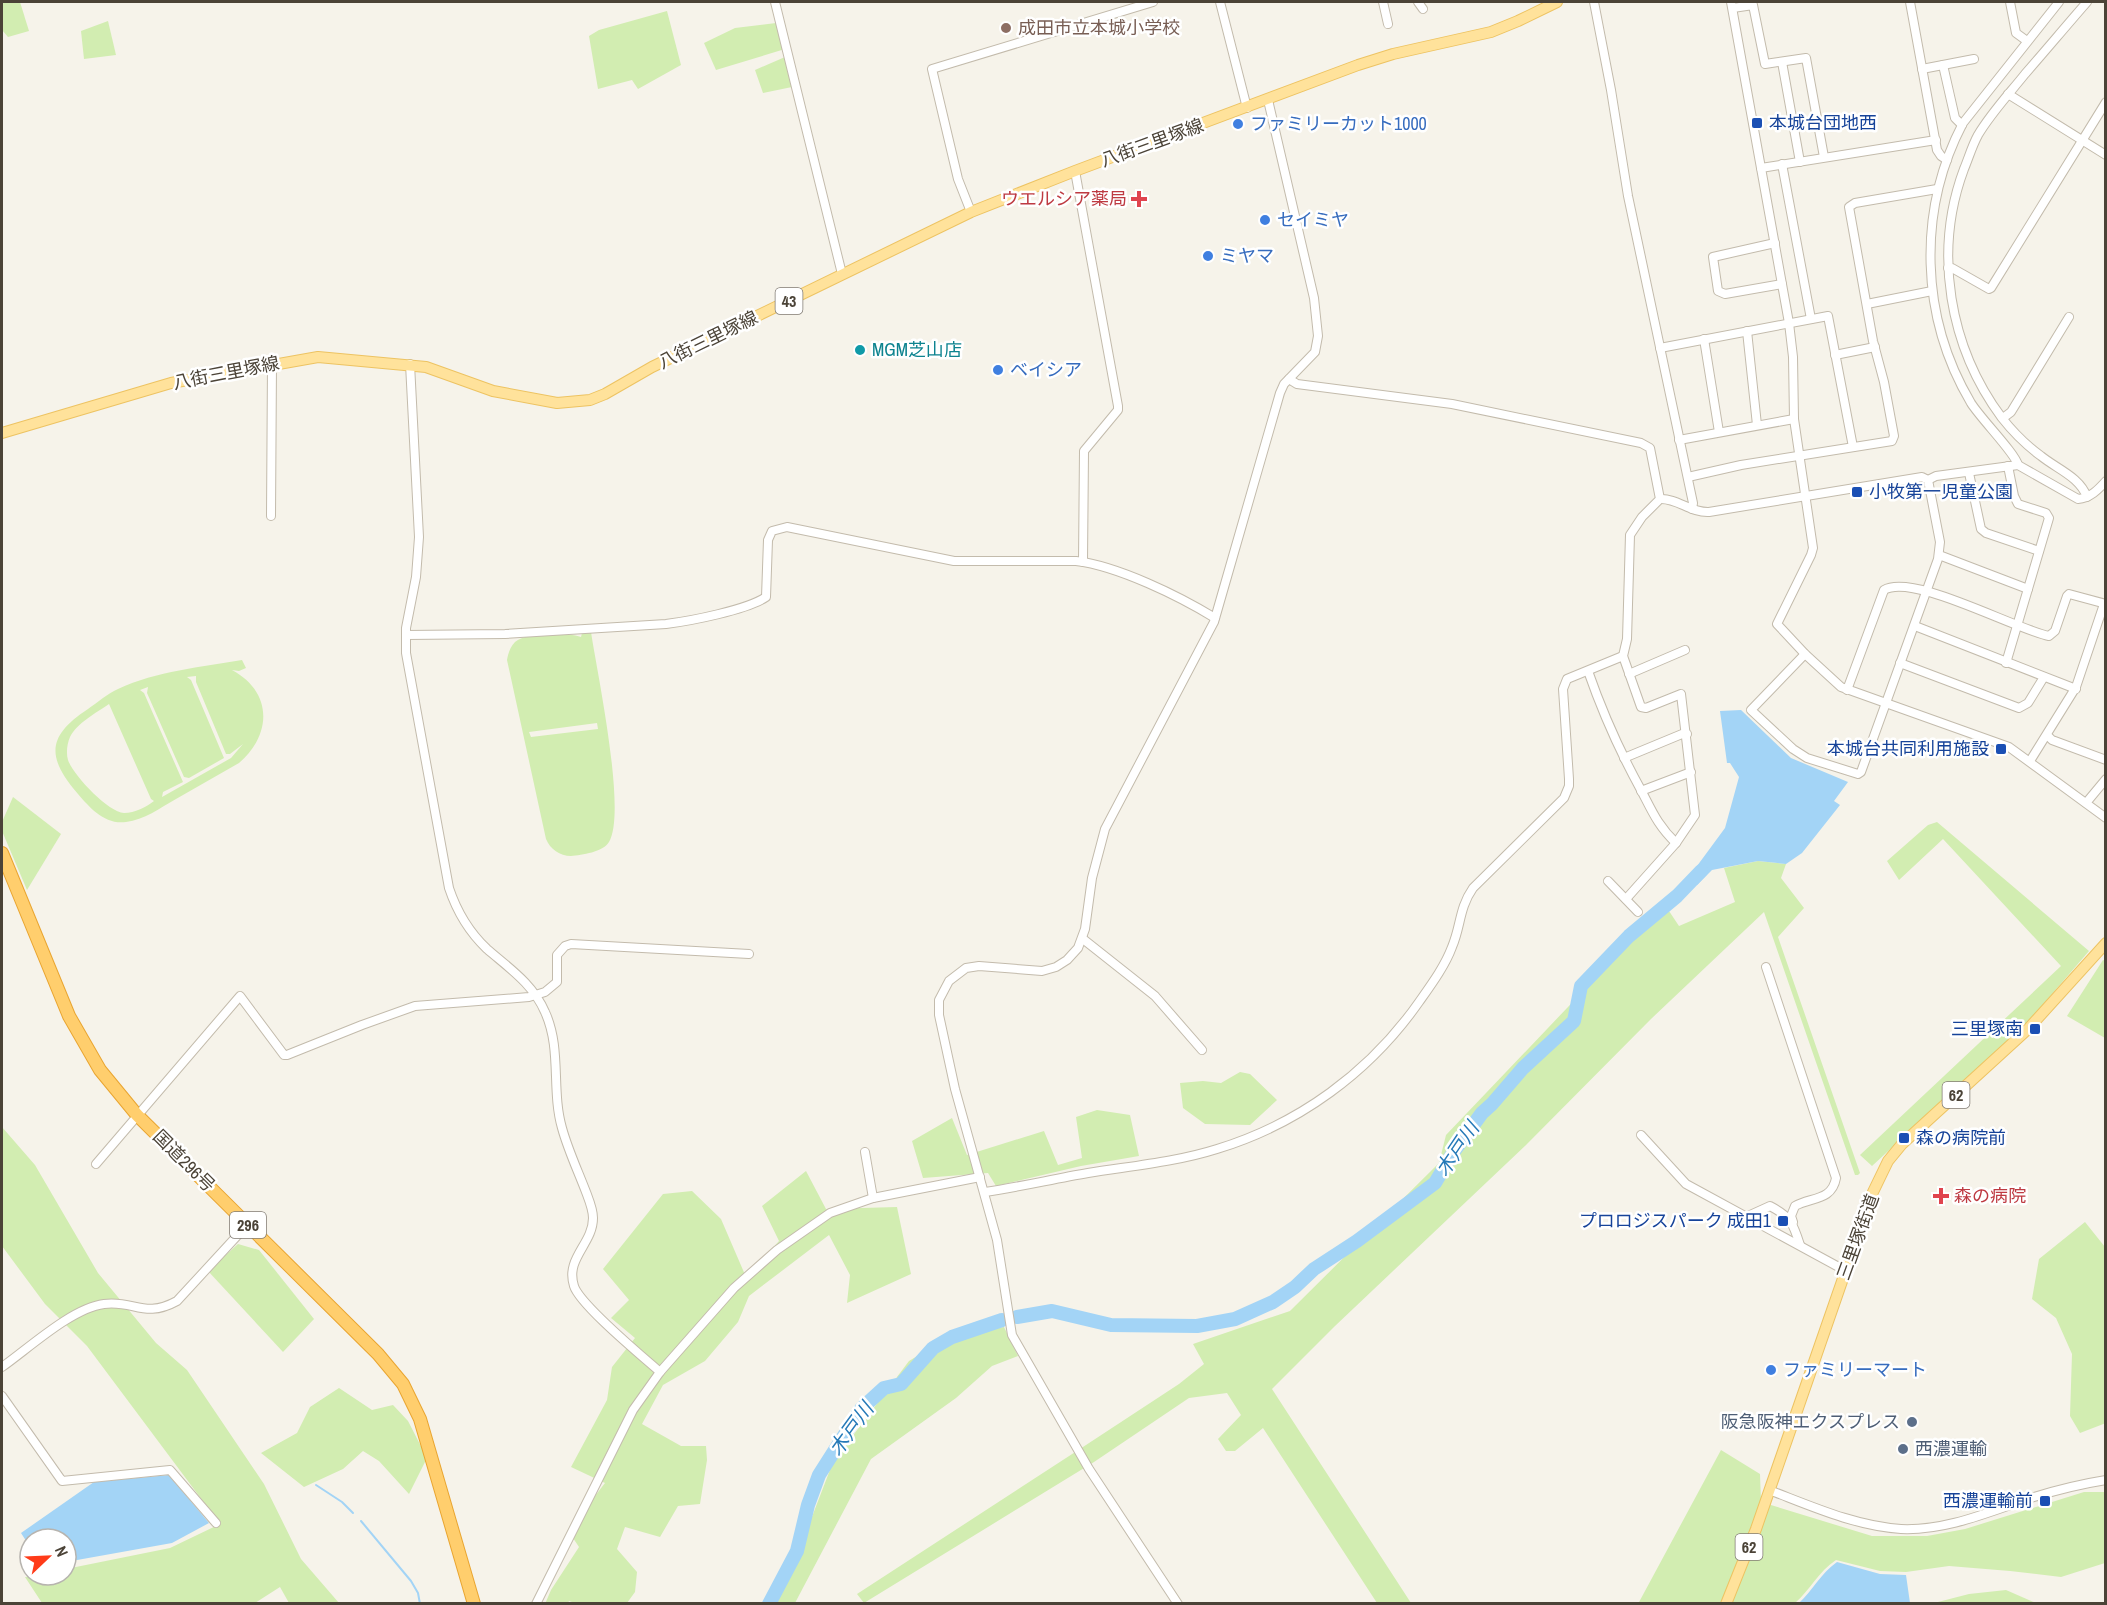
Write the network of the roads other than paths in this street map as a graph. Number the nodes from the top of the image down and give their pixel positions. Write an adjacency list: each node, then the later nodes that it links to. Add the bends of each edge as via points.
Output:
1 (775, 2): 36 (street)
2 (1153, 2): 33 (street, via 932,69 958,179)
3 (1220, 2): 21 (street)
4 (1383, 2): 12 (street)
5 (1557, 2): 19 (main road, 八街三里塚線 / 43, via 1491,32 1394,54)
6 (1594, 2): 46 (street)
7 (1910, 2): 17 (street)
8 (2010, 2): 13 (street, via 2016,33)
9 (2059, 2): 13 (street)
10 (2087, 2): 18 (street)
11 (1732, 5): 15 (street, via 1753,5 1765,64); 30 (street)
12 (1388, 24)
13 (2027, 41): 22 (street)
14 (1974, 59): 16 (street)
15 (1782, 62): 26 (street, via 1806,58); 28 (street)
16 (1943, 65): 17 (street); 22 (street, via 1955,118)
17 (1922, 69): 23 (street)
18 (2008, 94): 24 (street); 35 (street, via 1977,137 1962,176 1951,216)
19 (1268, 100): 21 (main road, 八街三里塚線 / 43); 50 (street, via 1314,298 1318,336 1310,358)
20 (2106, 102): 24 (street)
21 (1247, 108): 31 (main road, 八街三里塚線 / 43)
22 (1962, 125): 27 (street)
23 (1935, 140): 26 (street); 27 (street, via 1938,153)
24 (2080, 140): 25 (street); 35 (street, via 1989,289)
25 (2106, 155)
26 (1824, 157): 28 (street)
27 (1947, 160): 32 (street)
28 (1800, 162): 29 (street)
29 (1782, 164): 30 (street); 41 (street)
30 (1761, 168): 34 (street)
31 (1075, 171): 33 (main road, 八街三里塚線 / 43); 72 (street, via 1118,406 1084,451)
32 (1937, 189): 38 (street, via 1930,238); 39 (street, via 1850,205)
33 (971, 212): 36 (main road, 八街三里塚線 / 43)
34 (1775, 243): 37 (street); 37 (street, via 1713,256 1718,291 1725,294)
35 (1948, 268): 51 (street, via 1953,307 1966,352)
36 (842, 274): 49 (main road, 八街三里塚線 / 43, via 590,400 556,403 521,397)
37 (1782, 284): 42 (street)
38 (1932, 291): 39 (street); 59 (street, via 1957,378 1979,415)
39 (1867, 304): 45 (street)
40 (2069, 317): 51 (street, via 2011,412)
41 (1811, 319): 42 (street); 47 (street, via 1828,316)
42 (1789, 322): 43 (street); 52 (street, via 1794,357)
43 (1747, 331): 44 (street); 53 (street)
44 (1704, 339): 46 (street); 54 (street)
45 (1875, 347): 47 (street); 57 (street, via 1894,436 1890,443)
46 (1660, 348): 56 (street)
47 (1835, 355): 57 (street)
48 (272, 364): 49 (main road, 八街三里塚線 / 43, via 318,357); 55 (main road, 八街三里塚線 / 43, via 171,383); 69 (street)
49 (410, 364): 79 (street, via 419,537)
50 (1289, 379): 67 (street, via 1297,384 1452,404 1641,442 1652,453); 76 (street, via 1280,393)
51 (2002, 418): 66 (street, via 2034,451 2079,483)
52 (1794, 419): 53 (street); 58 (street)
53 (1757, 425): 54 (street)
54 (1719, 432): 56 (street)
55 (2, 433)
56 (1679, 440): 62 (street)
57 (1852, 447): 58 (street)
58 (1799, 456): 62 (street); 65 (street)
59 (2018, 465): 60 (street); 66 (street, via 2075,498)
60 (2008, 466): 61 (street); 70 (street, via 2018,504 2049,515)
61 (1969, 473): 63 (street); 70 (street, via 1981,529)
62 (1688, 477): 68 (street)
63 (1929, 480): 65 (street, via 1922,477); 71 (street)
64 (2106, 481): 66 (street)
65 (1806, 496): 68 (street, via 1709,512); 81 (street, via 1811,555 1777,624)
66 (2087, 497)
67 (1660, 499): 68 (street); 82 (street, via 1630,534 1627,639)
68 (1692, 509)
69 (271, 516)
70 (2039, 551): 73 (street)
71 (1939, 555): 73 (street); 74 (street)
72 (1083, 562): 76 (street, via 1143,582); 79 (street, via 954,561 782,527 772,531 768,540 766,597 742,606 666,624 505,634)
73 (2028, 589): 77 (street)
74 (1926, 591): 77 (street); 78 (street); 89 (street, via 1890,587 1884,590)
75 (2105, 604): 77 (street, via 2069,594 2055,631 2049,636); 88 (street)
76 (1215, 618): 106 (street, via 1105,829 1092,878)
77 (2018, 625): 84 (street)
78 (1915, 626): 83 (street); 84 (street)
79 (406, 635): 110 (street, via 410,681 449,888 460,916 476,937)
80 (1685, 650): 86 (street)
81 (1805, 654): 89 (street); 90 (street, via 1751,710 1807,758 1861,772)
82 (1623, 656): 85 (street); 86 (street)
83 (1900, 663): 87 (street, via 2019,708 2028,703); 90 (street)
84 (2006, 663): 87 (street)
85 (1588, 671): 93 (street, via 1605,720); 117 (street, via 1567,679 1563,689 1569,779 1564,798 1473,888 1463,905 1448,957 1396,1033 1365,1064 1319,1102 1285,1122 1225,1146 1184,1157)
86 (1629, 674): 91 (street, via 1641,707 1681,694)
87 (2044, 677): 88 (street)
88 (2076, 689): 92 (street)
89 (1847, 690): 90 (street)
90 (1886, 702): 95 (street, via 1997,742)
91 (1687, 734): 93 (street); 96 (street)
92 (2046, 735): 94 (street); 95 (street)
93 (1624, 758): 98 (street)
94 (2106, 760)
95 (2030, 761): 99 (street)
96 (1691, 772): 98 (street); 101 (street, via 1695,815)
97 (2106, 779): 99 (street)
98 (1641, 791): 101 (street, via 1660,826)
99 (2086, 803): 100 (street)
100 (2106, 819)
101 (1676, 843): 104 (street)
102 (2, 852): 112 (highway, 国道296号 / 296, via 78,1035 100,1070)
103 (1608, 881): 104 (street)
104 (1626, 900): 105 (street)
105 (1638, 912)
106 (1083, 939): 111 (street, via 1155,996); 116 (street, via 1073,954 1056,967 1036,971 972,967 955,975 941,992 943,1038)
107 (2106, 943): 123 (main road, 三里塚街道 / 62, via 2028,1029 1888,1161)
108 (748, 954): 110 (street, via 571,944 557,955 555,985)
109 (1766, 967): 120 (street, via 1836,1178 1828,1195 1795,1206)
110 (536, 996): 112 (street, via 415,1006 284,1055 240,996); 125 (street, via 549,1020 554,1042 557,1107 562,1128 594,1215 589,1235 573,1262 573,1285 604,1321)
111 (1202, 1050)
112 (137, 1115): 115 (street); 121 (highway, 国道296号 / 296)
113 (1641, 1135): 119 (street, via 1686,1184)
114 (865, 1152): 118 (street)
115 (96, 1164)
116 (980, 1177): 117 (street); 118 (street)
117 (985, 1192): 132 (street, via 1012,1335 1089,1469)
118 (873, 1198): 125 (street, via 830,1214 777,1250 734,1288)
119 (1748, 1216): 120 (street, via 1770,1206); 122 (street)
120 (1793, 1222): 122 (street)
121 (248, 1224): 124 (street, via 177,1302 150,1310 113,1303 84,1309); 130 (highway, 国道296号 / 296, via 378,1354 410,1395 430,1448)
122 (1800, 1245): 123 (street)
123 (1845, 1271): 128 (main road, 三里塚街道 / 62)
124 (2, 1367)
125 (660, 1372): 131 (street, via 633,1410)
126 (2, 1396): 129 (street, via 62,1481 170,1470)
127 (2106, 1480): 128 (street, via 1921,1529 1859,1522)
128 (1769, 1490): 133 (main road, 三里塚街道 / 62)
129 (216, 1523)
130 (474, 1604)
131 (536, 1604)
132 (1178, 1604)
133 (1726, 1604)

